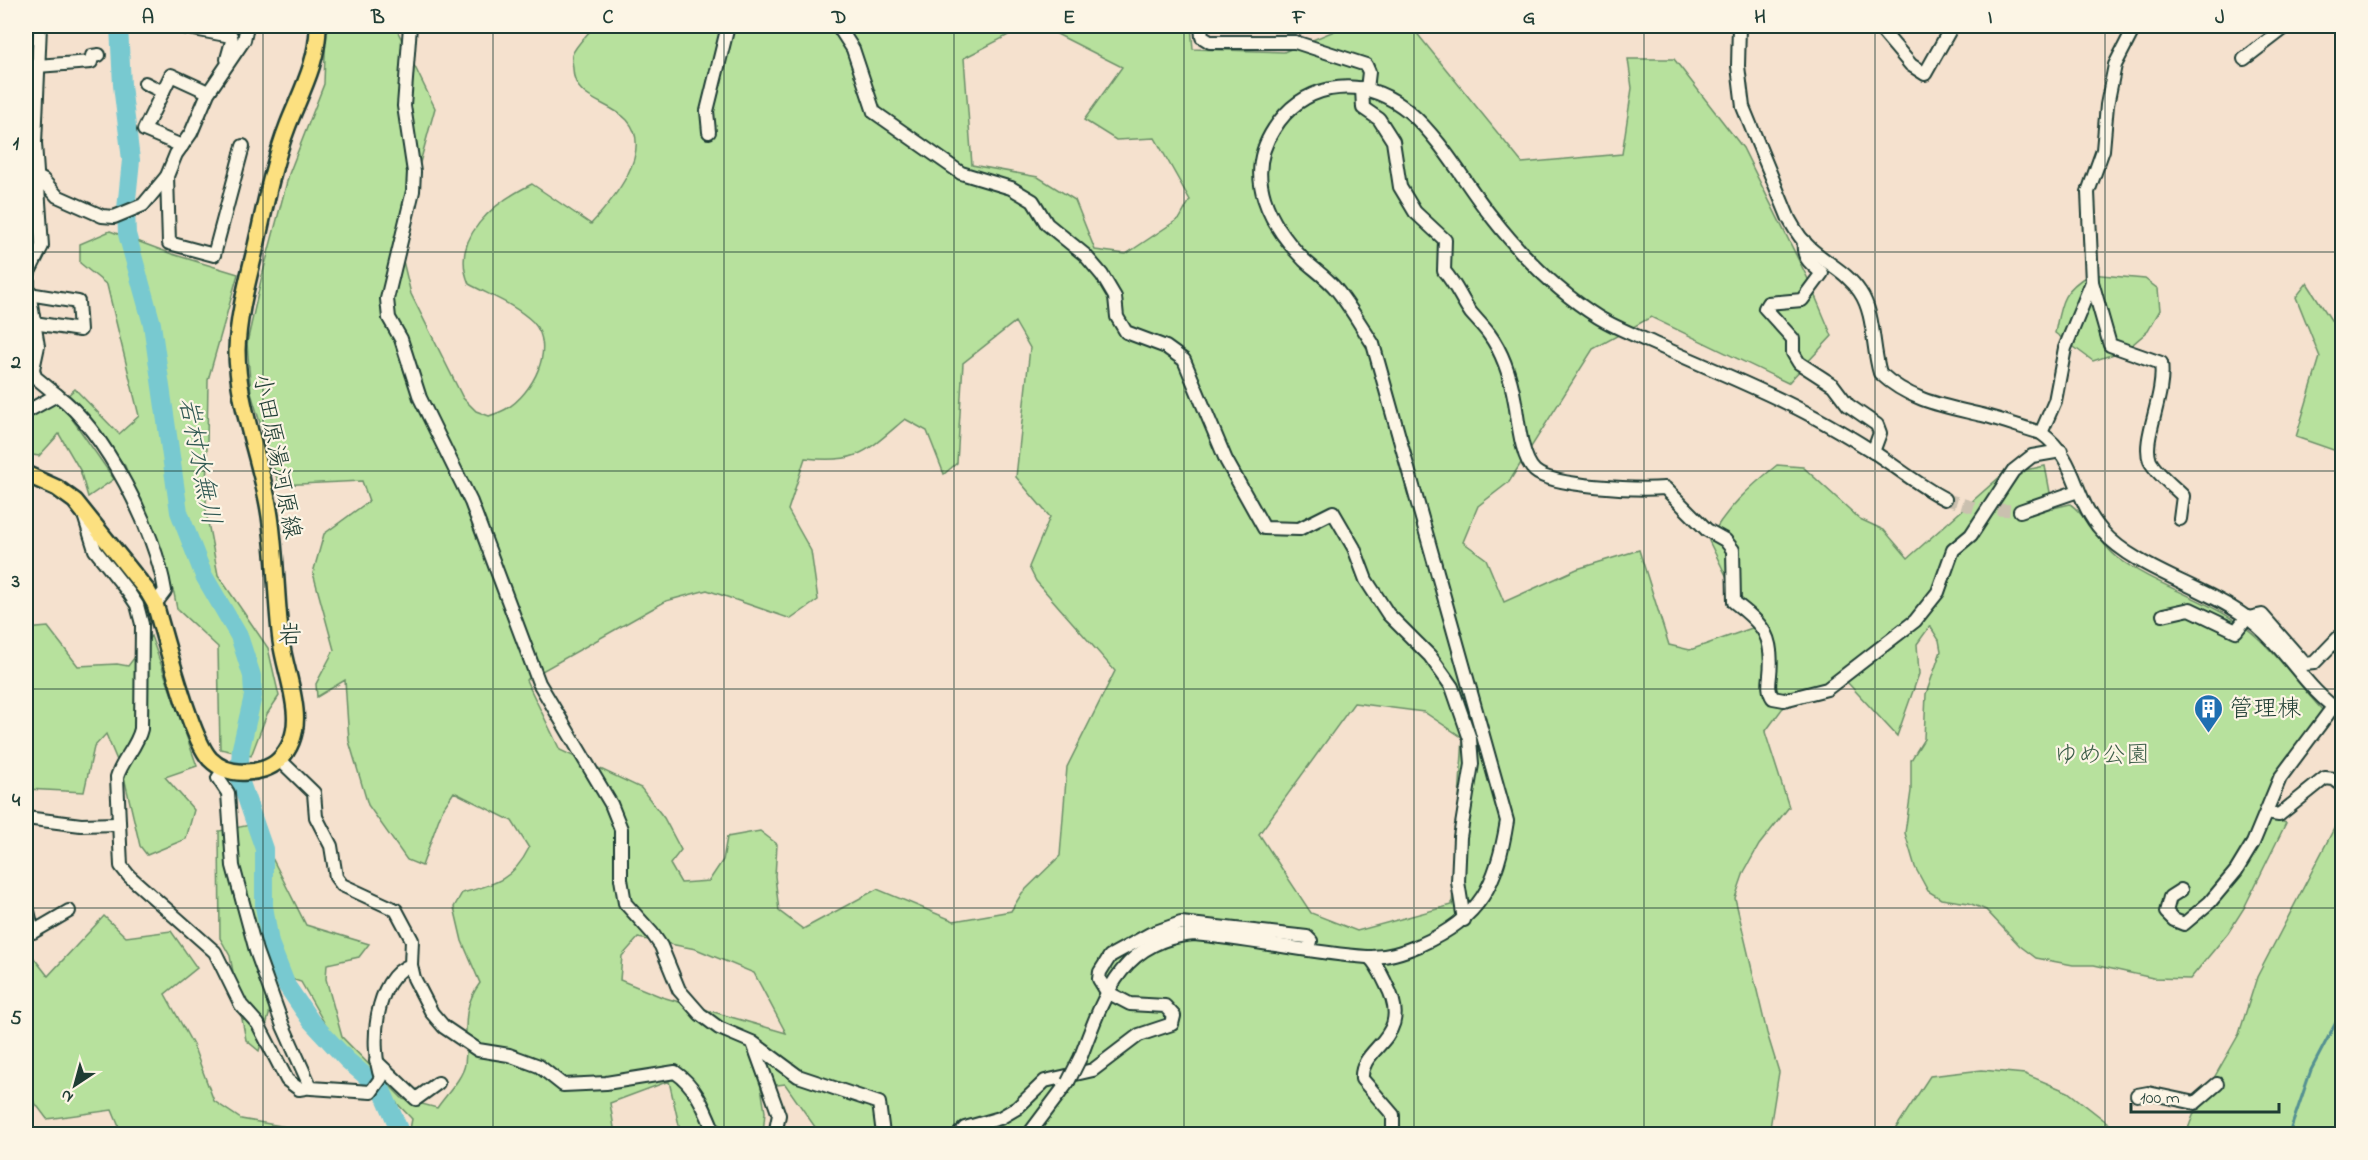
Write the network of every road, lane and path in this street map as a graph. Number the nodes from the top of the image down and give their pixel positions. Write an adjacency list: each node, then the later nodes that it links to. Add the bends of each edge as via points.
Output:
1 (40, 26): 17 (street)
2 (178, 26): 16 (street, via 231,36)
3 (247, 26): 16 (street, via 244,40)
4 (318, 26): 47 (main road, 小田原湯河原線, via 312,67 274,168 246,290 237,350 240,384 270,516 281,644 295,712 292,740)
5 (410, 26): 61 (street, via 404,106 413,191 387,299 389,318 401,339 420,398 471,502 539,683 611,804 621,829 625,903 661,946 671,975 688,1002 719,1028)
6 (728, 26): 22 (street, via 707,111)
7 (837, 26): 56 (street, via 853,49 874,112 960,173 1011,188 1033,201 1047,224 1085,255 1102,276 1115,297 1117,317 1126,332 1166,347 1184,360 1226,460 1264,528 1299,529 1333,512 1354,548 1366,580 1388,614 1430,656 1452,687 1470,739 1472,764 1460,837 1458,882)
8 (1201, 26): 19 (street, via 1202,37 1210,42 1295,42 1366,65 1369,72)
9 (1740, 26): 27 (street, via 1743,107 1789,219)
10 (1878, 26): 11 (street, via 1911,65 1924,74)
11 (1952, 26)
12 (2135, 26): 28 (street, via 2115,65 2103,150 2088,192)
13 (2287, 26): 15 (street)
14 (99, 55): 17 (street, via 92,56 91,62)
15 (2244, 59)
16 (229, 62): 21 (street)
17 (37, 66): 26 (street)
18 (145, 83): 20 (street)
19 (1364, 88): 34 (street, via 1363,108 1379,119 1393,141 1400,187 1415,212 1444,240 1444,271 1490,335 1506,367 1522,445 1531,466 1546,478 1634,490 1665,488 1707,531 1725,540 1735,557 1734,602 1757,620 1769,642 1768,687 1773,698 1784,700 1827,689 1915,621 1938,592 1953,550 1971,535 2013,471 2032,456); 35 (street, via 1392,99 1410,112 1443,149 1490,216 1555,287 1600,318 1787,403); 56 (street, via 1324,90 1290,108 1269,137 1260,164 1259,189 1274,224 1336,289 1373,344 1422,514 1507,821 1490,886)
20 (163, 92): 21 (street, via 171,75); 23 (street, via 144,130)
21 (208, 92): 23 (street)
22 (709, 132)
23 (182, 146): 25 (street)
24 (243, 146): 25 (street, via 213,255 169,243)
25 (167, 176): 26 (street, via 151,199 114,217 102,216 57,196)
26 (37, 177): 29 (street, via 42,246 28,274)
27 (1804, 241): 33 (street, via 1852,280 1862,293 1880,373 1893,385 1940,407); 35 (street, via 1802,252 1822,273 1802,300 1768,303 1765,308 1793,339 1793,353 1799,363 1833,385 1848,405 1877,425 1880,433)
28 (2092, 282): 33 (street, via 2065,348 2055,401); 41 (street, via 2110,345 2161,363 2162,388 2146,446 2151,463 2182,496)
29 (29, 294): 30 (street); 30 (street, via 78,303 80,330)
30 (34, 322): 31 (street, via 38,346 35,377)
31 (57, 394): 32 (street); 42 (street, via 73,406 115,465 151,537 165,591)
32 (26, 412)
33 (2041, 433): 34 (street)
34 (2061, 451): 37 (street, via 2072,468)
35 (1873, 452): 38 (street)
36 (29, 478): 39 (main road, via 57,488)
37 (2078, 491): 40 (street); 44 (street, via 2087,513 2120,548 2212,594)
38 (1946, 499)
39 (82, 508): 42 (main road); 52 (street, via 95,550 137,605 142,624 141,729 138,742 119,770)
40 (2020, 511)
41 (2180, 519)
42 (155, 604): 48 (main road, via 195,732 211,760)
43 (2163, 615): 44 (street, via 2190,609 2236,631)
44 (2247, 617): 45 (street, via 2262,615 2305,664 2314,663); 46 (street)
45 (2343, 634)
46 (2338, 710): 50 (street, via 2280,778)
47 (279, 759): 48 (main road, via 269,767 250,772); 59 (street, via 314,793 316,817 331,846 336,877 342,885 396,910 412,940)
48 (228, 770): 65 (street, via 218,778 228,793 233,866 270,992)
49 (2343, 785): 50 (street, via 2325,778 2279,815)
50 (2265, 813): 53 (street, via 2250,850 2236,871 2210,902 2184,924 2166,912 2170,897)
51 (26, 818): 52 (street)
52 (117, 825): 65 (street, via 121,866 215,952 236,996 258,1024 287,1080 298,1089)
53 (2181, 890)
54 (26, 903): 55 (street, via 33,932)
55 (69, 911)
56 (1464, 920): 58 (street, via 1400,953)
57 (1309, 948): 58 (street); 60 (street, via 1220,936 1174,935 1155,941 1130,959); 60 (street, via 1311,941 1306,937 1181,923 1150,934 1110,956 1100,972)
58 (1369, 957): 72 (street, via 1394,998 1396,1016 1365,1066 1362,1079 1393,1115)
59 (411, 965): 62 (street, via 399,971 385,992 374,1044); 67 (street, via 432,1013 444,1027 484,1051 539,1066 563,1085 675,1072 696,1091)
60 (1107, 992): 70 (street, via 1130,1004 1165,1006 1174,1020 1168,1027 1139,1035 1093,1070 1045,1081 1017,1108 1000,1118 965,1128); 71 (street, bridge, via 1068,1082)
61 (752, 1042): 68 (street, via 779,1115); 69 (street, via 798,1076 879,1103)
62 (376, 1061): 63 (street, via 416,1099); 65 (street, via 381,1078 371,1092)
63 (438, 1083)
64 (2217, 1084): 66 (street, via 2195,1103 2148,1093)
65 (311, 1087)
66 (2137, 1095)
67 (715, 1134)
68 (775, 1134)
69 (883, 1134)
70 (959, 1134)
71 (1029, 1134)
72 (1393, 1134)

